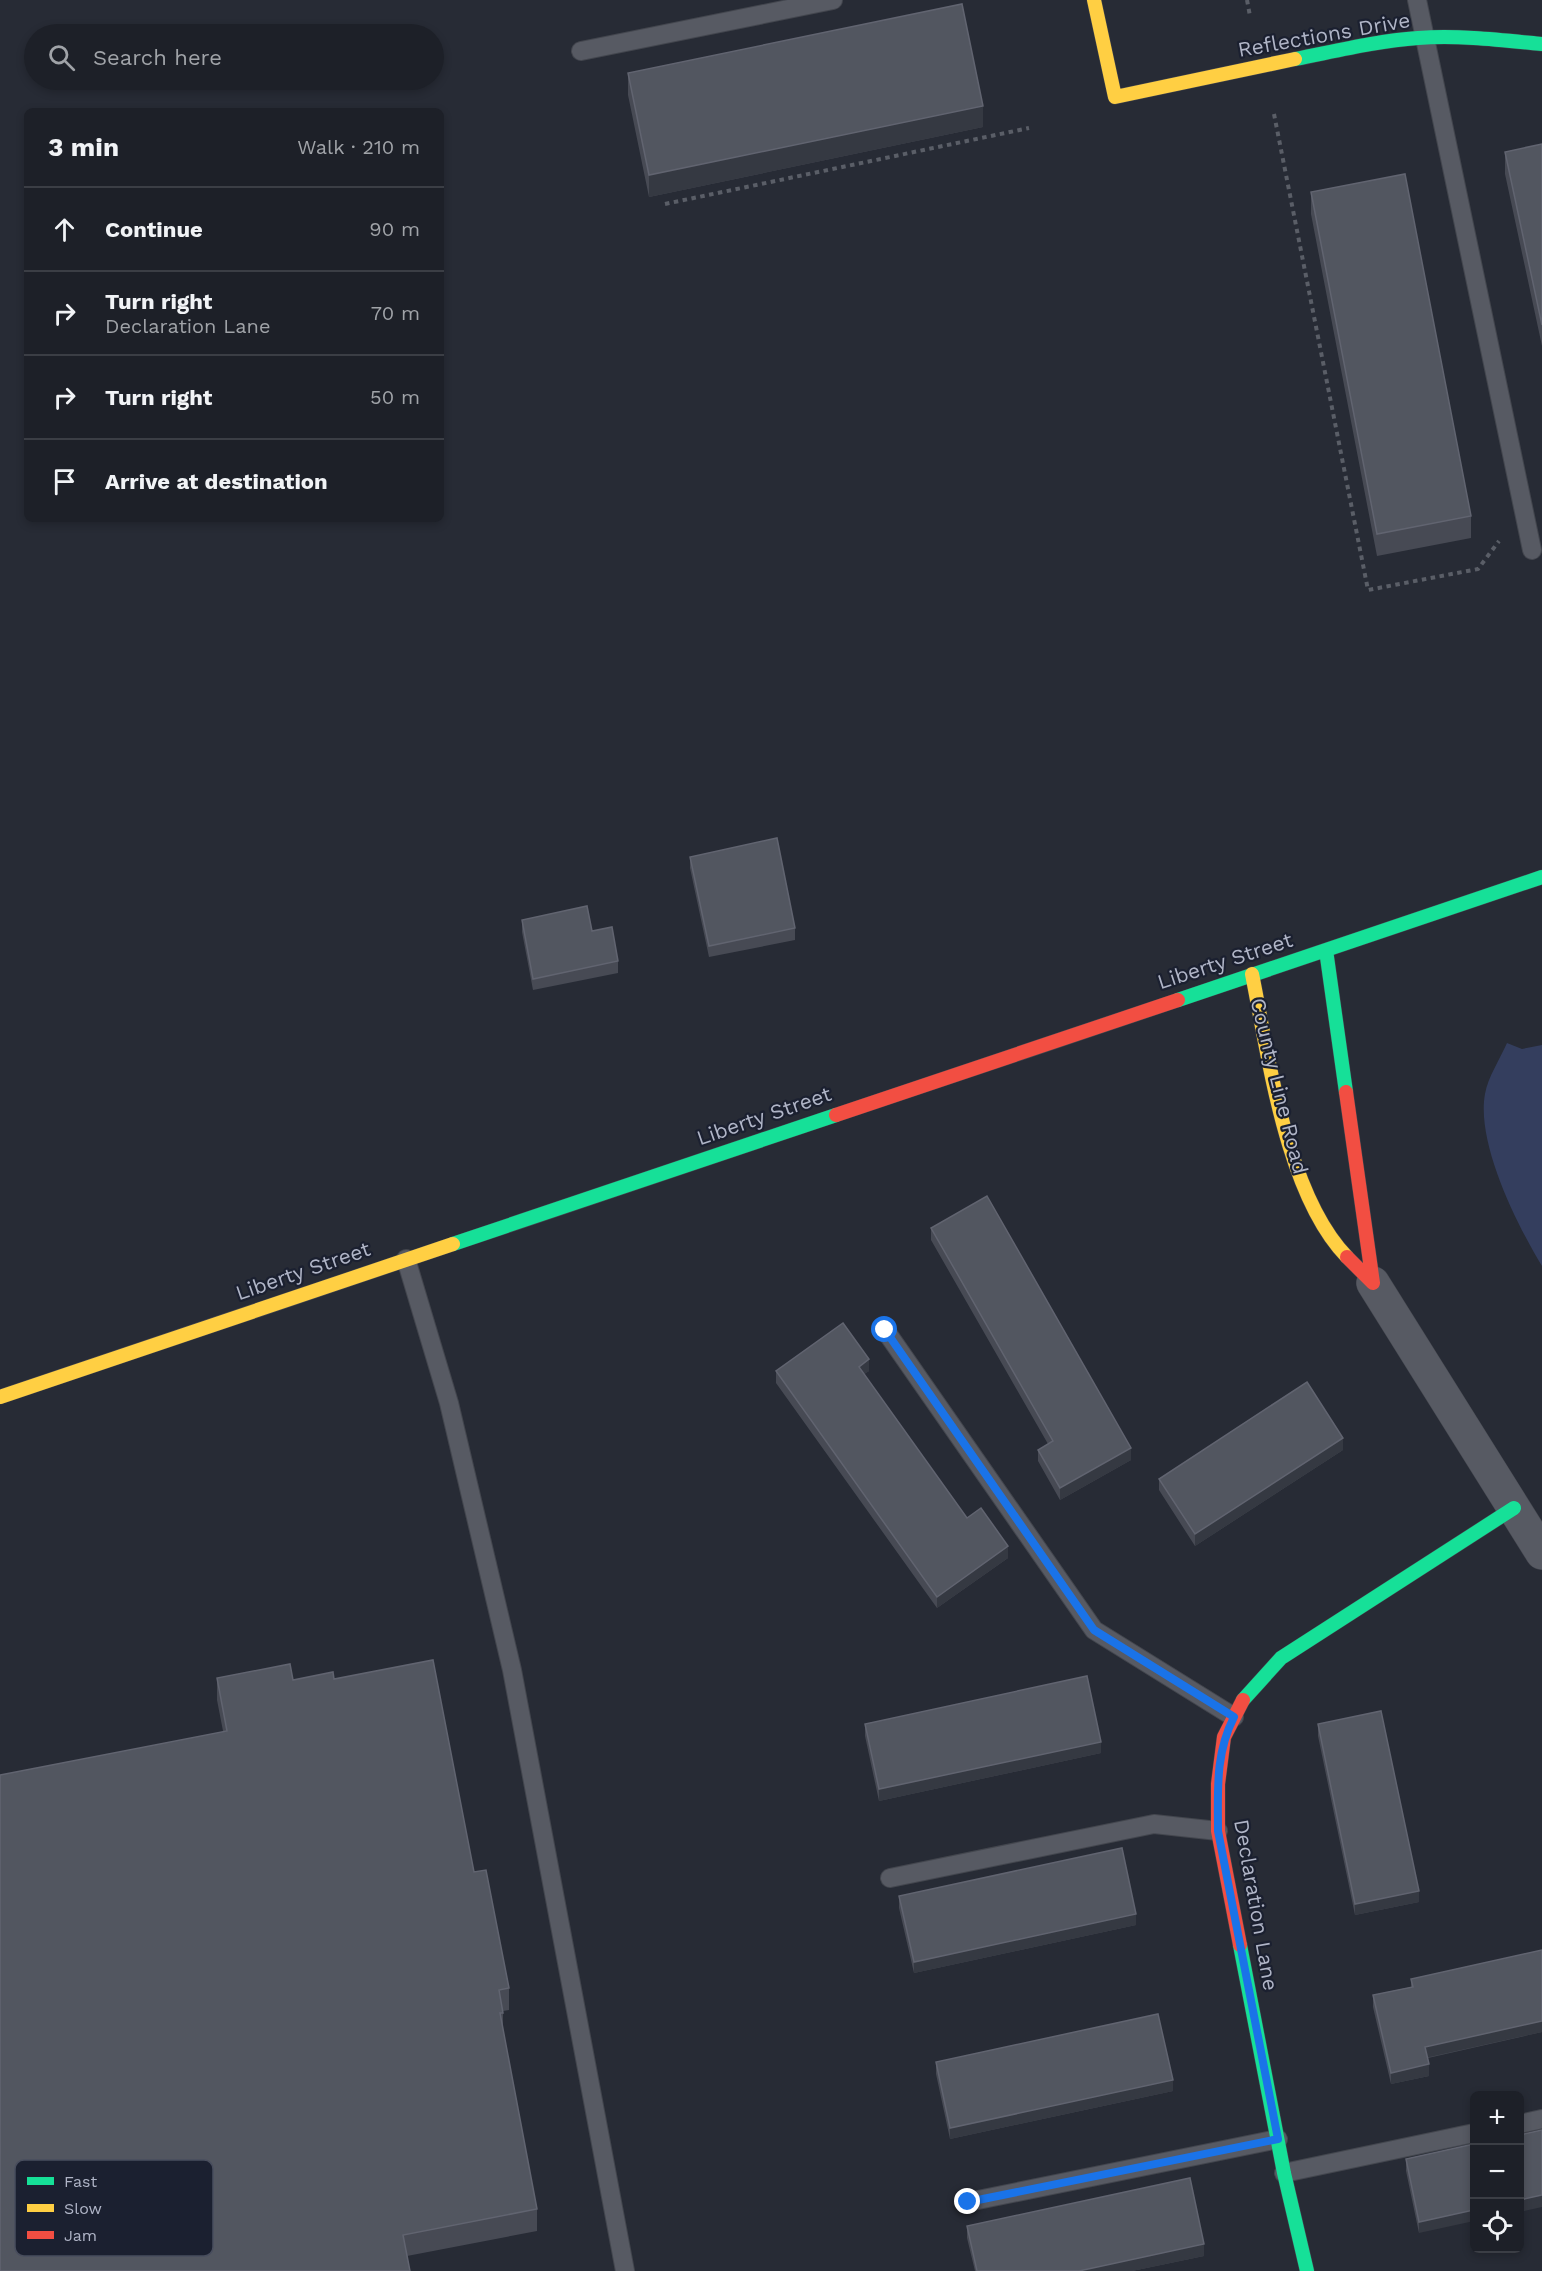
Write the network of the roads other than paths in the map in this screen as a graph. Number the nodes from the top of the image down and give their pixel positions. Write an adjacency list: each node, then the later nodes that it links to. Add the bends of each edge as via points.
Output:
1 (833, 0): 6 (lane)
2 (1094, 0): 4 (street, Reflections Drive, via 1114,97 1370,44)
3 (1417, 0): 4 (lane)
4 (1425, 39): 5 (street, Reflections Drive, via 1472,38); 7 (lane)
5 (1542, 44)
6 (581, 51)
7 (1532, 550)
8 (1542, 877): 9 (street, Liberty Street)
9 (1326, 950): 10 (street, Liberty Street); 12 (street, County Line Road)
10 (1252, 974): 11 (street, Liberty Street); 12 (street, County Line Road, via 1275,1090 1297,1168 1332,1241)
11 (406, 1258): 14 (street, Liberty Street); 26 (lane, via 449,1403 512,1670)
12 (1372, 1283): 15 (street, County Line Road)
13 (885, 1330): 17 (lane, via 1094,1630)
14 (0, 1397)
15 (1514, 1508): 16 (street, County Line Road); 17 (street, Declaration Lane, via 1281,1658 1242,1699)
16 (1542, 1553)
17 (1234, 1717): 18 (street, Declaration Lane, via 1224,1737)
18 (1218, 1831): 19 (lane, via 1154,1824); 23 (street, Declaration Lane)
19 (890, 1878)
20 (1542, 2119): 21 (lane)
21 (1524, 2123)
22 (1470, 2134): 24 (lane)
23 (1278, 2139): 24 (street, Declaration Lane); 25 (lane)
24 (1284, 2174): 27 (street, Declaration Lane)
25 (968, 2202)
26 (625, 2271)
27 (1307, 2271)

